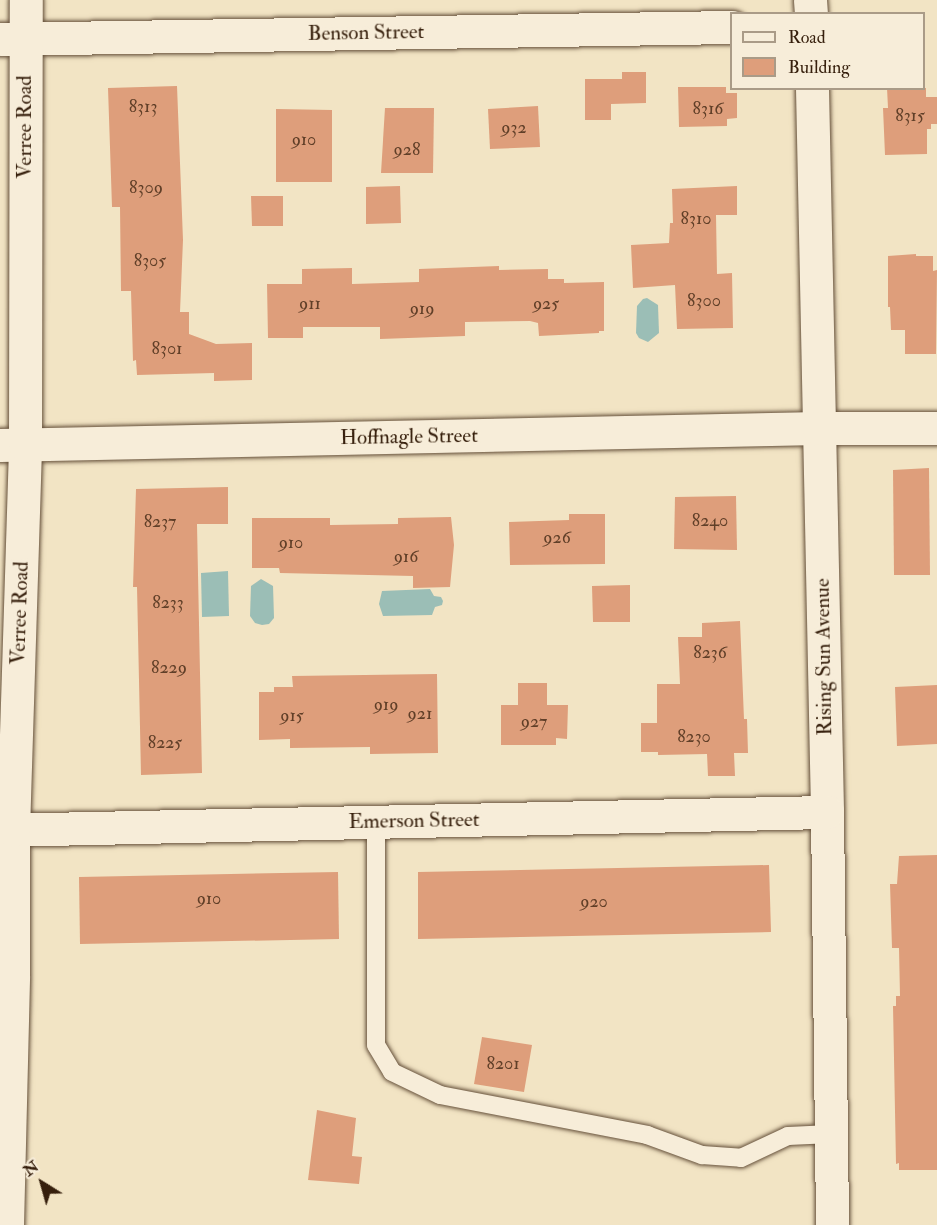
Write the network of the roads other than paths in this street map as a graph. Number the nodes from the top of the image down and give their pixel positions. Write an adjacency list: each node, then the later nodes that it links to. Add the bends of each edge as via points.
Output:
1 (26, 0): 3 (street, Verree Road)
2 (730, 27): 3 (street, Benson Street)
3 (13, 39): 7 (street, Verree Road)
4 (812, 90): 5 (street, Rising Sun Avenue)
5 (819, 428): 6 (street, Hoffnagle Street); 7 (street, Hoffnagle Street); 8 (street, Rising Sun Avenue)
6 (937, 428)
7 (13, 445): 10 (street, Verree Road)
8 (827, 812): 9 (street, Emerson Street); 11 (street, Rising Sun Avenue)
9 (376, 822): 10 (street, Emerson Street); 11 (lane, via 376,1045 392,1072 440,1095 647,1135 702,1155 741,1158 788,1136)
10 (7, 830): 12 (street, Verree Road, via 13,976)
11 (831, 1134): 13 (street, Rising Sun Avenue)
12 (7, 1225)
13 (832, 1225)

